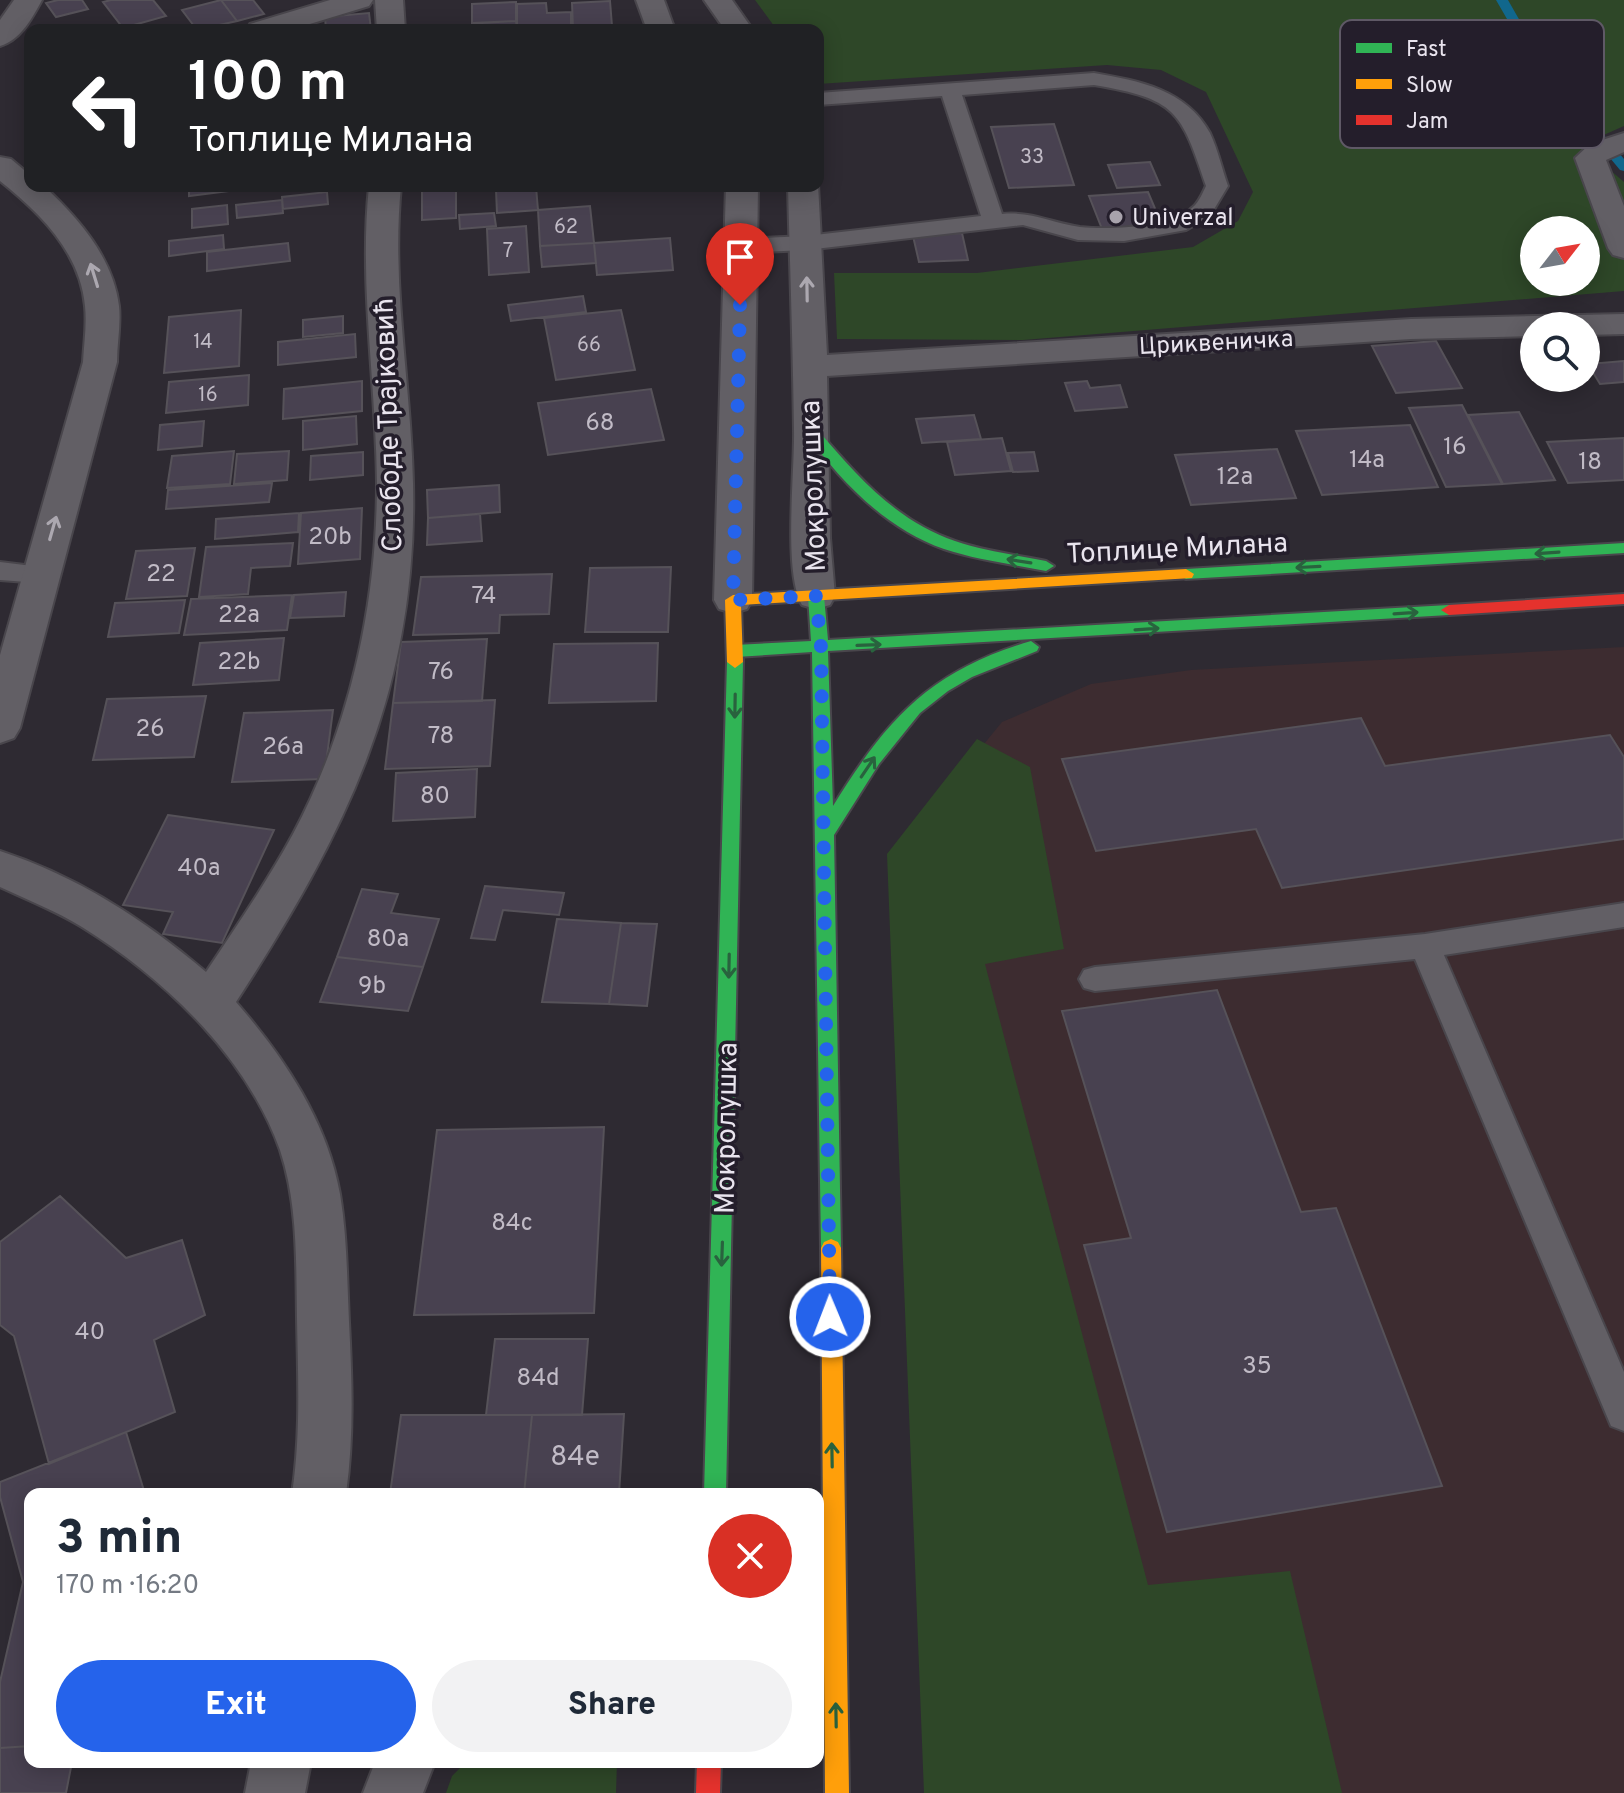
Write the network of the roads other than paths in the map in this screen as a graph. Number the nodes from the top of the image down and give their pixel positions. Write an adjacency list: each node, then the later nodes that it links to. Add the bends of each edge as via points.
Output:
1 (28, 0): 10 (street)
2 (359, 0): 6 (street)
3 (389, 0): 7 (street)
4 (650, 0): 8 (street)
5 (718, 0): 9 (street)
6 (280, 24)
7 (391, 24)
8 (659, 24)
9 (735, 24)
10 (0, 37)
11 (950, 90): 12 (lane); 20 (lane); 20 (lane, via 1094,79 1137,86 1173,103 1195,126 1217,186 1202,211 1178,225 1124,234 1078,233 1023,218)
12 (824, 99)
13 (1624, 142): 23 (street, via 1590,158)
14 (0, 166): 15 (street, one-way to 14)
15 (24, 185)
16 (34, 192): 29 (street, one-way to 16, via 100,362 102,302 88,259 66,223)
17 (384, 192): 43 (street, Слободе Трајковић, via 379,250 395,486 391,584 379,650 358,731 329,804 292,877)
18 (742, 192): 22 (street, Мокролушка)
19 (804, 192): 21 (street, Мокролушка)
20 (993, 220): 21 (lane)
21 (806, 243): 22 (lane); 25 (street, Мокролушка, one-way to 21)
22 (742, 246): 33 (street, Мокролушка)
23 (1624, 248)
24 (1624, 324): 25 (street, Цриквеничка, via 1411,329)
25 (809, 367): 26 (street, Мокролушка)
26 (812, 432): 30 (main road, one-way to 26, via 921,535 882,509); 31 (street, Мокролушка)
27 (1624, 548): 30 (main road, Топлице Милана, one-way to 30)
28 (0, 571): 29 (lane)
29 (40, 574): 37 (street)
30 (1095, 579): 31 (main road, Топлице Милана)
31 (816, 596): 33 (main road, Топлице Милана); 35 (main road, Мокролушка)
32 (1624, 599): 34 (main road, one-way to 32)
33 (733, 600): 36 (main road, Мокролушка)
34 (1069, 634): 35 (main road, one-way to 34); 38 (main road, one-way to 34, via 881,748 929,696 992,661)
35 (821, 647): 36 (main road); 38 (main road, Мокролушка)
36 (735, 651): 46 (main road, Мокролушка, one-way to 46)
37 (0, 728)
38 (826, 833): 53 (main road, Мокролушка, one-way to 38)
39 (0, 868): 43 (street, via 99,916)
40 (1624, 915): 41 (lane)
41 (1425, 946): 42 (lane); 44 (lane)
42 (1095, 979)
43 (209, 1005): 45 (street, via 274,1085 303,1149 317,1201 325,1367)
44 (1624, 1414)
45 (320, 1488)
46 (715, 1488)
47 (280, 1768): 50 (street)
48 (403, 1768): 51 (street)
49 (709, 1768): 52 (main road)
50 (275, 1793)
51 (393, 1793)
52 (708, 1793)
53 (837, 1793)

